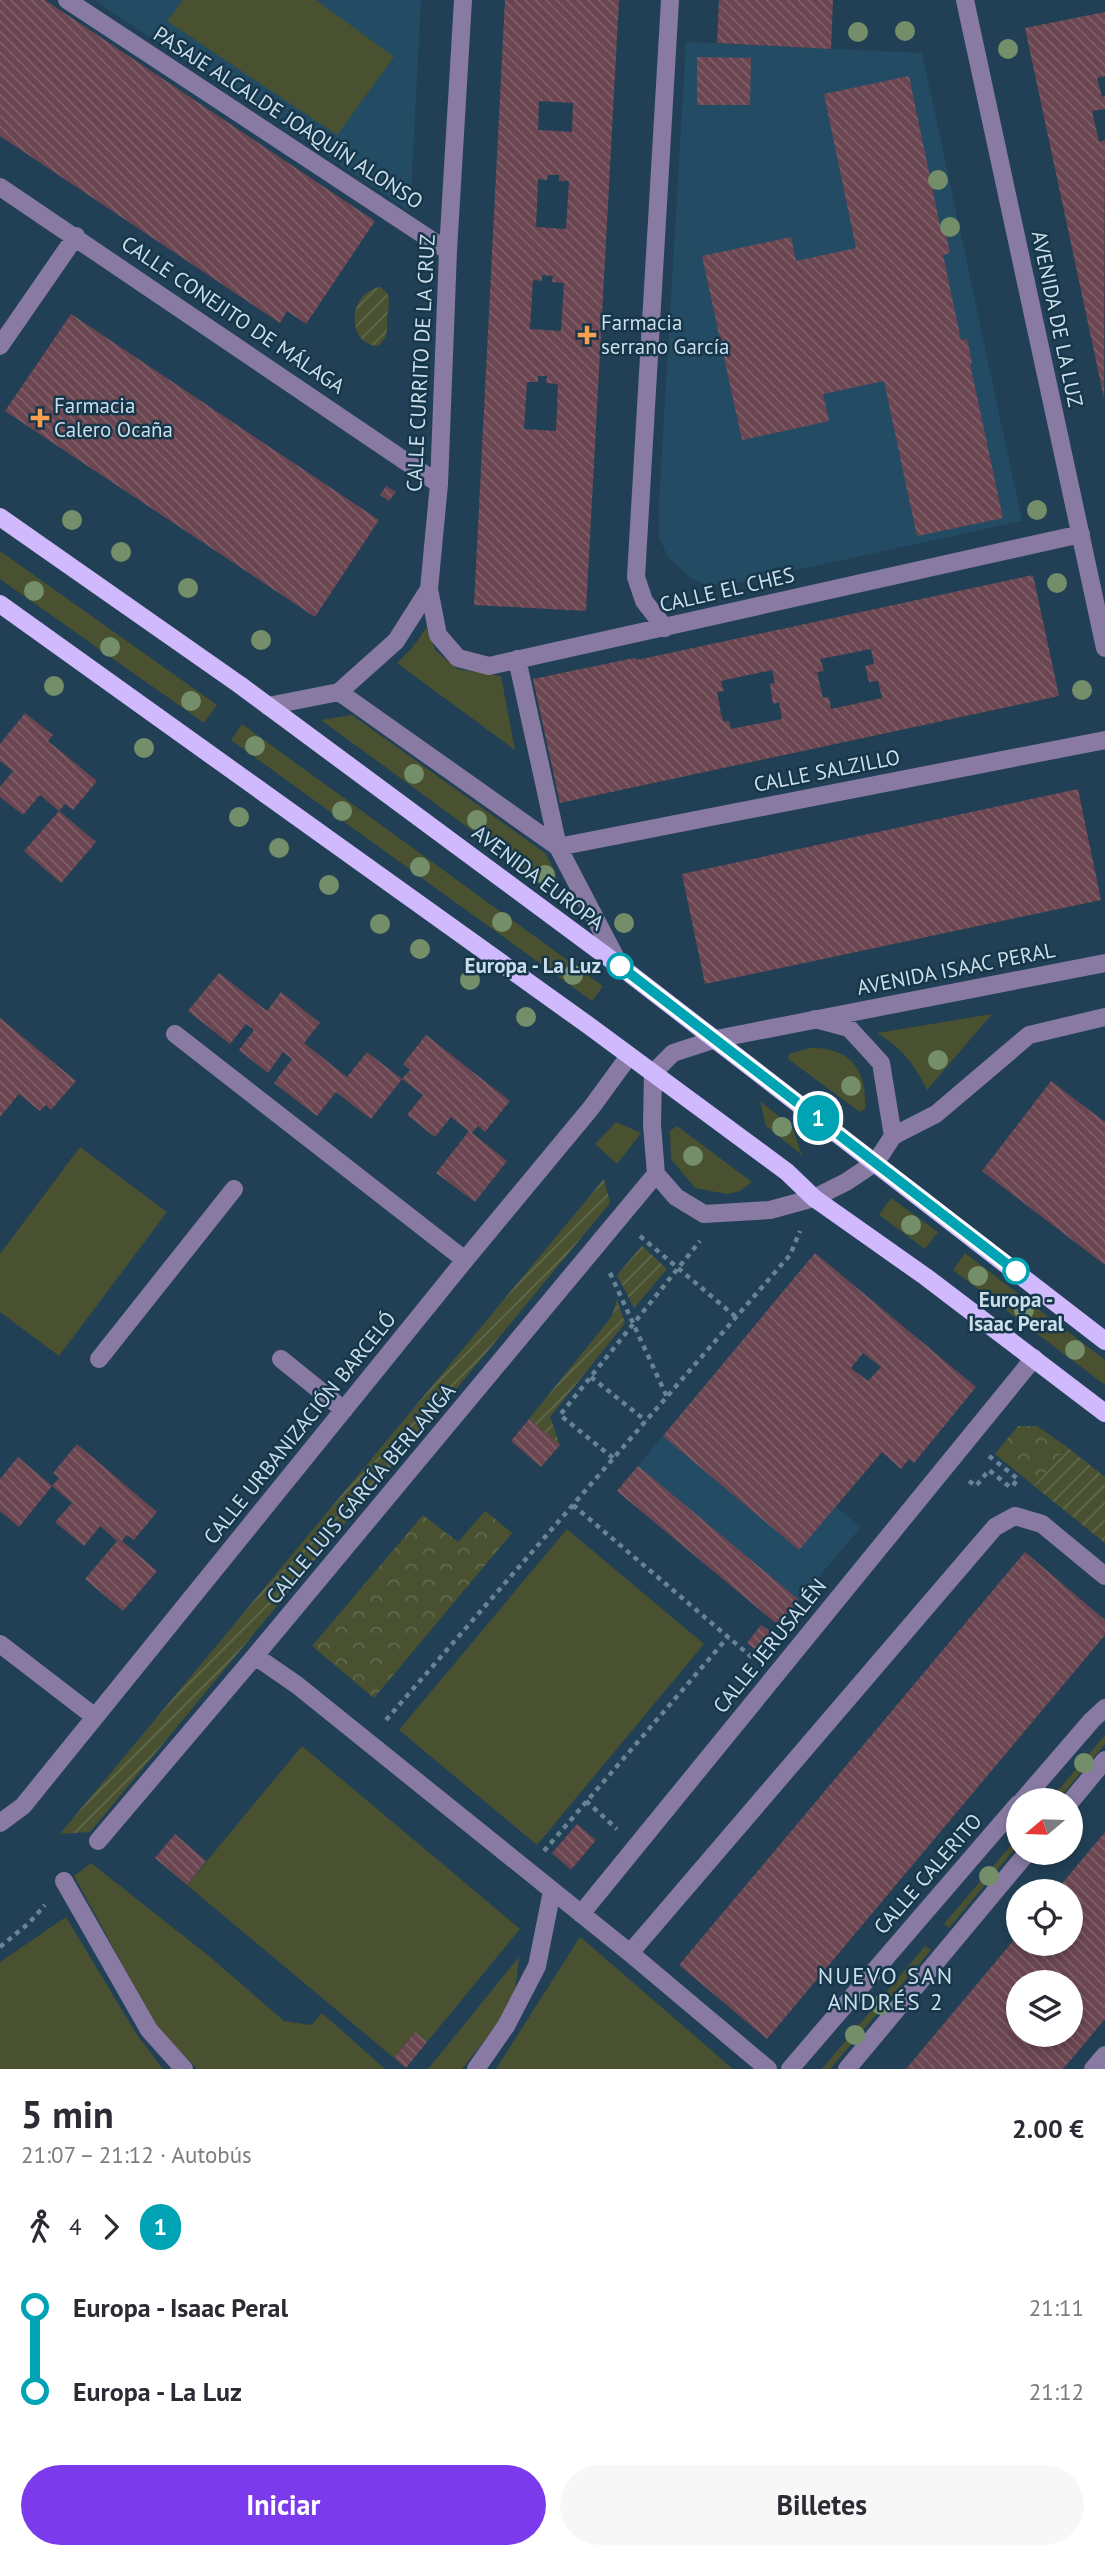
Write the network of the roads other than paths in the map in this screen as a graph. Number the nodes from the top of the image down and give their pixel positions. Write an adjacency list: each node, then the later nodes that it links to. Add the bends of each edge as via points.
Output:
1 (67, 0): 7 (street, PASAJE ALCALDE JOAQUÍN ALONSO)
2 (463, 0): 7 (street, CALLE CURRITO DE LA CRUZ)
3 (670, 0): 14 (street, via 636,577 644,601)
4 (965, 0): 11 (street, AVENIDA DE LA LUZ)
5 (0, 187): 6 (street, CALLE CONEJITO DE MÁLAGA)
6 (76, 236): 8 (street); 9 (street, CALLE CONEJITO DE MÁLAGA)
7 (448, 251): 9 (street, CALLE CURRITO DE LA CRUZ)
8 (0, 346)
9 (439, 484): 12 (street, CALLE CURRITO DE LA CRUZ)
10 (0, 517): 18 (main road, AVENIDA EUROPA)
11 (1081, 534): 14 (street, CALLE EL CHES); 15 (street, AVENIDA DE LA LUZ)
12 (429, 589): 16 (street, CALLE EL CHES, via 438,635 458,658 488,666); 17 (street, CALLE CURRITO DE LA CRUZ, via 396,641)
13 (1, 606): 27 (main road)
14 (666, 628): 16 (street, CALLE EL CHES)
15 (1105, 648)
16 (517, 660): 20 (street)
17 (339, 692): 18 (street); 20 (street)
18 (268, 706): 22 (main road, AVENIDA EUROPA)
19 (1105, 740): 20 (street, CALLE SALZILLO)
20 (558, 847): 22 (street)
21 (1105, 963): 24 (street, AVENIDA ISAAC PERAL)
22 (620, 966): 26 (main road, AVENIDA EUROPA)
23 (1105, 1017): 29 (street, via 1029,1035 936,1114)
24 (816, 1019): 26 (street, AVENIDA ISAAC PERAL); 29 (street, via 849,1028 881,1063)
25 (175, 1034): 34 (street)
26 (716, 1039): 28 (street, AVENIDA ISAAC PERAL, via 673,1053); 30 (main road, AVENIDA EUROPA)
27 (629, 1056): 28 (main road); 34 (street, CALLE URBANIZACIÓN BARCELÓ, via 592,1108)
28 (653, 1073): 31 (street); 33 (main road, via 787,1172)
29 (893, 1136): 30 (street)
30 (876, 1162): 33 (street); 35 (main road, AVENIDA EUROPA)
31 (656, 1174): 33 (street, via 676,1197 704,1214 770,1210); 43 (street, CALLE LUIS GARCÍA BERLANGA)
32 (234, 1189): 37 (street)
33 (814, 1198): 36 (main road)
34 (465, 1260): 39 (street, CALLE URBANIZACIÓN BARCELÓ)
35 (1105, 1340)
36 (1034, 1358): 40 (main road); 55 (street, CALLE JERUSALÉN)
37 (99, 1359)
38 (281, 1359): 39 (street)
39 (344, 1410): 45 (street, CALLE URBANIZACIÓN BARCELÓ)
40 (1105, 1413)
41 (1105, 1576): 56 (street, via 1042,1524 1015,1516 995,1527)
42 (0, 1644): 45 (street)
43 (256, 1656): 51 (street, CALLE LUIS GARCÍA BERLANGA); 54 (street)
44 (1105, 1709): 47 (street, CALLE CALERITO)
45 (95, 1717): 50 (street, CALLE URBANIZACIÓN BARCELÓ, via 23,1806)
46 (1105, 1760): 48 (street)
47 (1032, 1788)
48 (1082, 1788)
49 (1006, 1818): 61 (street, CALLE CALERITO)
50 (0, 1823)
51 (98, 1841)
52 (1016, 1866): 62 (street)
53 (64, 1881): 58 (street, via 149,2031)
54 (552, 1891): 55 (street); 59 (street, via 537,1966)
55 (581, 1913): 56 (street)
56 (630, 1953): 60 (street)
57 (1105, 2054): 63 (street)
58 (184, 2069)
59 (476, 2069)
60 (768, 2069)
61 (790, 2069)
62 (847, 2069)
63 (1093, 2069)

